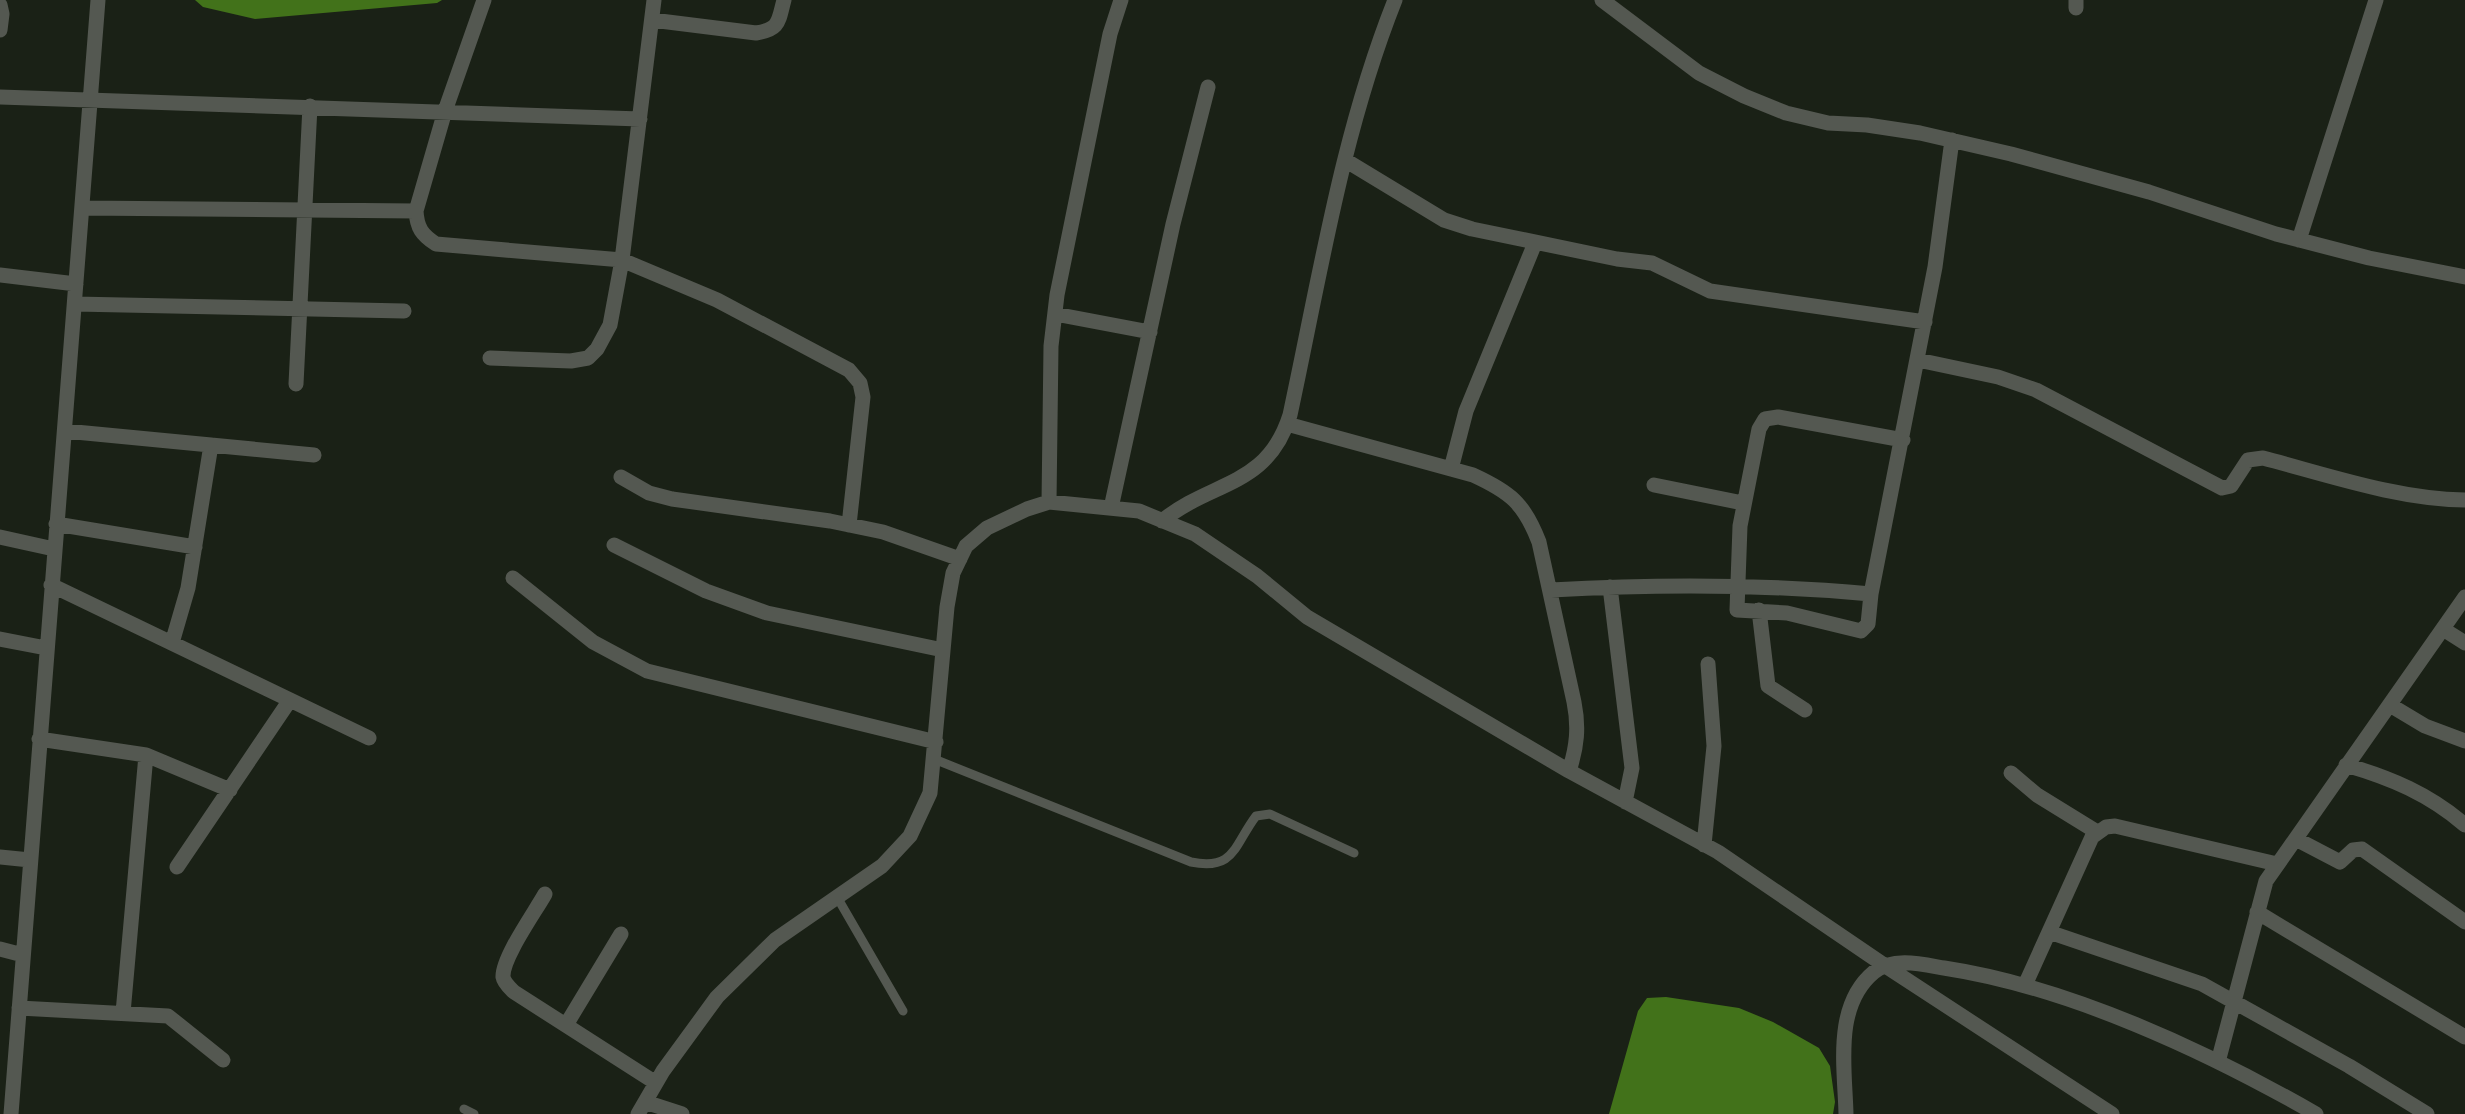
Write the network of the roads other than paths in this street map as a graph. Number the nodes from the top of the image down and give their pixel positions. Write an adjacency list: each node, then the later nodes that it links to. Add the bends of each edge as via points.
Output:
1 (98, 0): 14 (street)
2 (484, 0): 16 (street)
3 (654, 0): 10 (street)
4 (784, 0): 10 (street, via 778,25 770,31 756,33)
5 (1121, 0): 32 (street, via 1110,34)
6 (1395, 0): 19 (street, via 1365,79)
7 (1602, 0): 18 (street, via 1699,73 1765,105 1828,123 1867,125)
8 (2376, 0): 23 (street)
9 (0, 4): 11 (street)
10 (652, 20): 17 (street)
11 (0, 30)
12 (1208, 87): 34 (street)
13 (0, 97): 14 (street)
14 (90, 99): 15 (street); 20 (street)
15 (309, 106): 16 (street); 21 (street)
16 (445, 111): 17 (street); 22 (street)
17 (640, 119): 25 (street)
18 (1952, 140): 23 (street, via 2097,177); 33 (street)
19 (1345, 160): 24 (street, via 1444,220); 38 (street)
20 (82, 208): 21 (street); 28 (street)
21 (303, 211): 22 (street); 30 (street)
22 (416, 211): 25 (street, via 417,225 424,237 436,244)
23 (2299, 240): 27 (street)
24 (1535, 243): 33 (street, via 1652,263 1710,291); 43 (street, via 1466,411)
25 (622, 260): 35 (street, via 610,325 588,358); 52 (street, via 717,300 835,361 860,382 863,397)
26 (0, 275): 28 (street)
27 (2465, 277)
28 (76, 284): 29 (street)
29 (75, 304): 30 (street); 39 (street)
30 (298, 309): 31 (street); 37 (street)
31 (404, 311)
32 (1055, 314): 34 (street); 47 (street)
33 (1925, 322): 36 (street)
34 (1150, 332): 49 (street)
35 (490, 358)
36 (1918, 360): 40 (street); 46 (street, via 1998,377 2036,390 2222,488 2231,486 2248,460 2263,458 2368,485)
37 (296, 384)
38 (1287, 424): 43 (street); 50 (street, via 1270,455 1257,469 1182,504)
39 (65, 431): 41 (street); 51 (street)
40 (1903, 440): 48 (street, via 1778,417 1766,419 1759,429); 63 (street)
41 (211, 445): 42 (street); 55 (street)
42 (314, 455)
43 (1451, 469): 62 (street, via 1497,486 1517,500 1530,519)
44 (621, 477): 52 (street, via 649,493 672,499)
45 (1654, 485): 48 (street)
46 (2465, 500)
47 (1049, 502): 49 (street); 57 (street, via 987,528 966,546)
48 (1743, 503): 60 (street)
49 (1111, 508): 50 (street, via 1139,511)
50 (1162, 520): 83 (street, via 1196,534 1307,617)
51 (56, 524): 55 (street); 56 (street)
52 (849, 525): 57 (street, via 884,532)
53 (0, 537): 56 (street)
54 (614, 545): 71 (street, via 706,591 767,614)
55 (195, 547): 68 (street, via 183,610)
56 (54, 549): 59 (street)
57 (960, 559): 71 (street, via 953,573)
58 (513, 578): 79 (street, via 593,642 648,671)
59 (51, 585): 68 (street); 70 (street)
60 (1736, 585): 61 (street); 63 (street); 65 (street, via 1737,610)
61 (1610, 586): 62 (street); 86 (street, via 1632,768)
62 (1551, 590): 83 (street, via 1578,725)
63 (1871, 594): 65 (street, via 1868,624 1861,631)
64 (2465, 597): 66 (street)
65 (1759, 610): 75 (street, via 1768,686)
66 (2443, 629): 69 (street); 74 (street)
67 (0, 639): 70 (street)
68 (172, 643): 73 (street)
69 (2465, 643)
70 (46, 648): 77 (street)
71 (943, 650): 79 (street)
72 (1708, 664): 90 (street, via 1714,746)
73 (290, 700): 76 (street); 85 (street)
74 (2390, 705): 78 (street, via 2425,726); 82 (street)
75 (1805, 710)
76 (369, 738)
77 (39, 739): 80 (street); 93 (street)
78 (2465, 741)
79 (936, 742): 81 (street)
80 (146, 755): 85 (street); 109 (street)
81 (934, 759): 91 (lane, via 1206,866 1220,864 1232,855 1261,813); 97 (street, via 930,793 910,836 882,866)
82 (2346, 765): 87 (street, via 2407,785); 89 (street)
83 (1569, 771): 86 (street)
84 (2011, 773): 88 (street, via 2037,795)
85 (230, 790): 95 (street)
86 (1625, 802): 90 (street)
87 (2465, 825)
88 (2097, 832): 94 (street, via 2115,826); 100 (street)
89 (2296, 840): 94 (street); 99 (street, via 2340,862 2353,850 2362,849)
90 (1704, 845): 104 (street)
91 (1354, 853)
92 (0, 856): 93 (street)
93 (30, 860): 103 (street)
94 (2277, 864): 98 (street, via 2266,881)
95 (177, 867)
96 (545, 894): 110 (street, via 510,955 503,976 514,992)
97 (837, 897): 108 (lane); 114 (street, via 776,940 717,997)
98 (2257, 912): 106 (street); 111 (street)
99 (2465, 922)
100 (2049, 932): 105 (street); 106 (street, via 2202,984)
101 (621, 934): 110 (street)
102 (0, 949): 103 (street)
103 (23, 955): 107 (street)
104 (1884, 965): 105 (street, via 1902,962 1983,974); 120 (street, via 1860,988 1846,1022); 121 (street)
105 (2025, 985): 113 (street, via 2116,1018)
106 (2235, 1001): 113 (street); 123 (street)
107 (19, 1008): 109 (street); 117 (street)
108 (903, 1011)
109 (123, 1013): 112 (street, via 161,1014 176,1019)
110 (566, 1025): 114 (street)
111 (2465, 1037)
112 (223, 1060)
113 (2217, 1062): 122 (street)
114 (656, 1083): 115 (street)
115 (642, 1108): 119 (street)
116 (464, 1109): 118 (lane)
117 (11, 1114)
118 (474, 1114)
119 (682, 1114)
120 (1846, 1114)
121 (2112, 1114)
122 (2316, 1114)
123 (2427, 1114)

